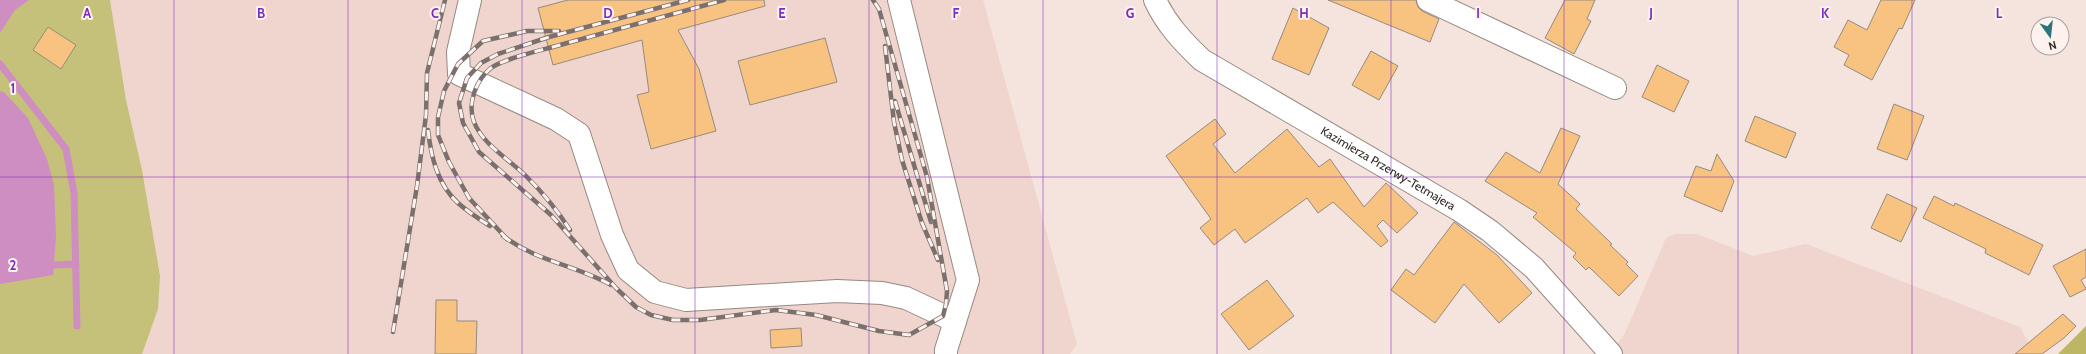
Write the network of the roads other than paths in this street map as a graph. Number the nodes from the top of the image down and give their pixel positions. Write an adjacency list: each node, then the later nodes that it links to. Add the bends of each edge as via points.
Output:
1 (470, 0): 6 (street, via 458,52 459,74 556,119 579,134 612,235 628,270 655,292 686,300 836,291 882,293 906,298)
2 (899, 0): 6 (street, via 968,280)
3 (1155, 0): 8 (street, Kazimierza Przerwy-Tetmajera, via 1162,16 1181,40 1202,60 1459,210 1490,231 1549,283)
4 (1428, 0): 5 (street)
5 (1615, 88)
6 (955, 321): 7 (street)
7 (946, 354)
8 (1611, 354)

